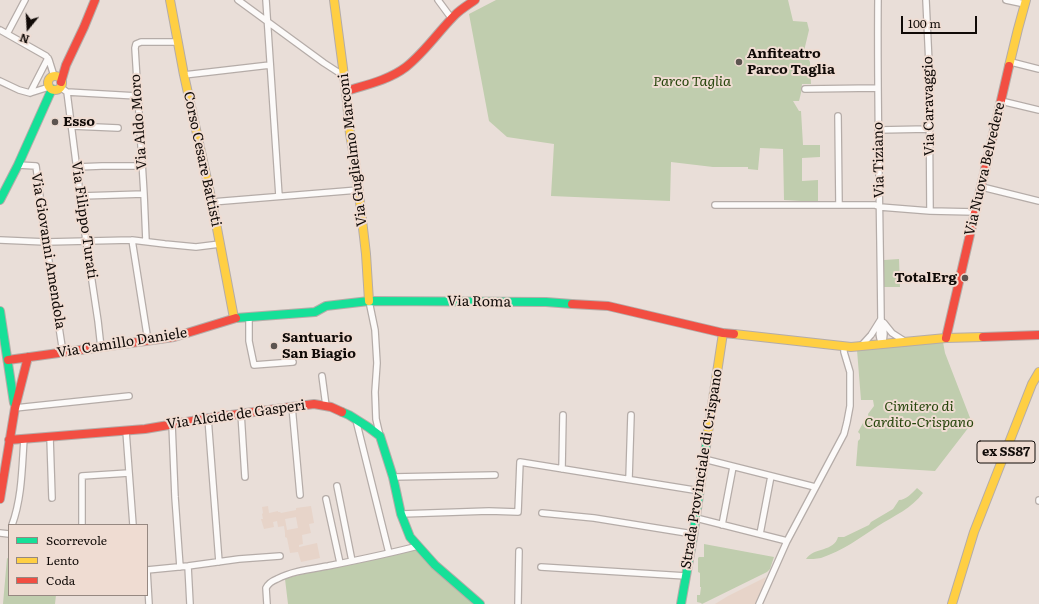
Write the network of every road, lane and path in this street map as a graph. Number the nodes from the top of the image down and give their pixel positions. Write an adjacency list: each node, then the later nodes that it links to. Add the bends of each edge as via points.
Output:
1 (25, 0): 16 (street)
2 (95, 0): 25 (main road)
3 (170, 0): 17 (main road, Corso Cesare Battisti)
4 (238, 0): 14 (street)
5 (266, 0): 14 (street)
6 (334, 0): 23 (main road, Via Guglielmo Marconi)
7 (438, 0): 13 (street)
8 (475, 0): 13 (main road)
9 (878, 0): 26 (street, Via Tiziano)
10 (926, 0): 37 (street, Via Caravaggio)
11 (1006, 0): 12 (street)
12 (1025, 2): 19 (main road, Via Nuova Belvedere)
13 (452, 19): 28 (main road, via 405,68)
14 (267, 21): 20 (street); 23 (street)
15 (0, 30): 16 (street)
16 (7, 34): 18 (street)
17 (178, 42): 22 (main road, Corso Cesare Battisti); 30 (street, Via Aldo Moro, via 136,44)
18 (48, 58): 25 (street, Via Filippo Turati); 29 (street)
19 (1011, 62): 21 (street); 31 (main road, Via Nuova Belvedere)
20 (270, 65): 22 (street); 45 (street)
21 (1039, 69)
22 (184, 75): 48 (main road, Corso Cesare Battisti)
23 (344, 76): 28 (main road, Via Guglielmo Marconi)
24 (0, 81): 29 (street)
25 (57, 84): 29 (street); 30 (street); 34 (street, Via Filippo Turati); 38 (main road)
26 (878, 88): 27 (street); 36 (street, Via Tiziano)
27 (805, 89)
28 (346, 91): 42 (main road, Via Guglielmo Marconi)
29 (30, 93)
30 (137, 96): 39 (street, Via Aldo Moro)
31 (1001, 101): 32 (street); 41 (main road, Via Nuova Belvedere)
32 (1039, 110)
33 (838, 116): 50 (street)
34 (72, 126): 35 (street); 40 (street, Via Filippo Turati)
35 (118, 128)
36 (878, 130): 37 (street); 51 (street, Via Tiziano)
37 (929, 130): 52 (street, Via Caravaggio)
38 (18, 165): 46 (main road); 57 (street, Via Giovanni Amendola, via 36,166)
39 (142, 166): 40 (street); 43 (street, Via Aldo Moro)
40 (77, 168): 44 (street, Via Filippo Turati)
41 (982, 187): 47 (street); 53 (main road, Via Nuova Belvedere)
42 (358, 190): 45 (street); 60 (main road, Via Guglielmo Marconi)
43 (144, 194): 44 (street); 58 (street, Via Aldo Moro)
44 (81, 196): 56 (street, Via Filippo Turati)
45 (279, 196): 48 (street)
46 (0, 200)
47 (1039, 201)
48 (212, 202): 59 (main road, Corso Cesare Battisti)
49 (715, 205): 50 (street)
50 (839, 206): 51 (street)
51 (880, 207): 52 (street); 64 (street, Via Tiziano)
52 (930, 211): 53 (street)
53 (975, 212): 67 (main road, Via Nuova Belvedere)
54 (0, 240): 57 (street)
55 (132, 240): 56 (street); 58 (street); 68 (street)
56 (86, 241): 57 (street); 73 (street, Via Filippo Turati)
57 (46, 242): 74 (street, Via Giovanni Amendola)
58 (146, 242): 59 (street, via 196,247)
59 (220, 244): 63 (main road, Corso Cesare Battisti)
60 (369, 301): 62 (main road, Via Roma, via 326,306 315,312); 65 (main road, Via Roma, via 599,305); 93 (street, via 375,330 376,419)
61 (0, 311): 76 (main road)
62 (249, 317): 63 (main road, Via Roma); 77 (street, via 249,341 254,365)
63 (234, 318): 68 (main road, Via Camillo Daniele, via 174,337)
64 (881, 320): 69 (street, via 892,333); 70 (street, Via Tiziano, via 885,333); 72 (street)
65 (723, 333): 71 (main road, Via Roma); 97 (main road, Strada Provinciale di Crispano)
66 (1039, 335): 67 (main road, Via Roma)
67 (946, 338): 69 (main road, Via Roma)
68 (148, 341): 73 (main road, Via Camillo Daniele)
69 (906, 342): 70 (main road, Via Roma)
70 (882, 344): 72 (main road, Via Roma)
71 (848, 346): 72 (main road, Via Roma); 108 (street, via 850,406 847,422 844,434)
72 (861, 346)
73 (100, 348): 74 (main road, Via Camillo Daniele)
74 (63, 353): 75 (main road, Via Camillo Daniele)
75 (28, 357): 76 (main road, Via Camillo Daniele); 81 (main road)
76 (8, 360): 80 (main road)
77 (293, 362)
78 (1039, 372): 144 (main road, ex SS87, via 974,532)
79 (322, 376): 84 (street)
80 (11, 383): 81 (main road, via 16,388); 85 (main road)
81 (21, 385): 85 (main road)
82 (128, 396): 85 (street)
83 (292, 406): 84 (main road, Via Alcide de Gasperi); 86 (main road, Via Alcide de Gasperi); 110 (street)
84 (326, 406): 90 (main road, Via Alcide de Gasperi)
85 (15, 408): 96 (main road)
86 (241, 413): 89 (main road, Via Alcide de Gasperi); 104 (street)
87 (563, 415): 100 (street)
88 (631, 415): 106 (street)
89 (208, 418): 91 (main road, Via Alcide de Gasperi); 129 (street)
90 (356, 420): 93 (main road, Via Alcide de Gasperi); 126 (street)
91 (172, 424): 92 (main road, Via Alcide de Gasperi); 131 (street)
92 (126, 431): 94 (main road, Via Alcide de Gasperi); 101 (street)
93 (380, 436): 105 (main road)
94 (50, 437): 95 (main road, Via Alcide de Gasperi); 111 (street)
95 (24, 439): 96 (main road, Via Alcide de Gasperi); 117 (street, via 21,484)
96 (10, 440): 98 (main road)
97 (704, 460): 99 (street); 109 (main road, Strada Provinciale di Crispano)
98 (3, 466): 112 (main road)
99 (733, 467): 103 (street); 120 (street)
100 (562, 469): 106 (street); 115 (street, via 520,462 518,512)
101 (129, 473): 118 (street, via 82,476); 119 (street)
102 (495, 475): 105 (street)
103 (771, 476): 108 (street); 122 (street)
104 (245, 477)
105 (393, 477): 115 (main road)
106 (629, 479): 109 (street)
107 (337, 486): 128 (street)
108 (815, 487): 123 (street)
109 (700, 491): 116 (main road, Strada Provinciale di Crispano)
110 (300, 495)
111 (52, 498)
112 (0, 499)
113 (326, 499): 130 (street)
114 (542, 513): 121 (street, via 594,518)
115 (401, 514): 124 (main road, via 410,537)
116 (696, 518): 120 (street); 121 (main road, Strada Provinciale di Crispano)
117 (12, 524)
118 (82, 524)
119 (133, 524)
120 (722, 525): 122 (street)
121 (693, 534): 135 (main road, Strada Provinciale di Crispano)
122 (760, 534): 123 (street)
123 (787, 541): 143 (street)
124 (419, 548): 126 (street); 140 (main road)
125 (519, 551): 141 (street)
126 (389, 553): 128 (street)
127 (280, 556): 129 (street)
128 (352, 561): 130 (street)
129 (219, 562): 132 (street)
130 (340, 563): 139 (street, via 300,571 271,582 266,588)
131 (180, 566): 132 (street); 134 (street)
132 (188, 566): 138 (street)
133 (542, 567): 135 (street)
134 (148, 570)
135 (686, 576): 142 (main road, Strada Provinciale di Crispano)
136 (148, 587): 137 (street)
137 (149, 604)
138 (190, 604)
139 (267, 604)
140 (480, 604)
141 (518, 604)
142 (681, 604)
143 (759, 604)
144 (952, 604)

